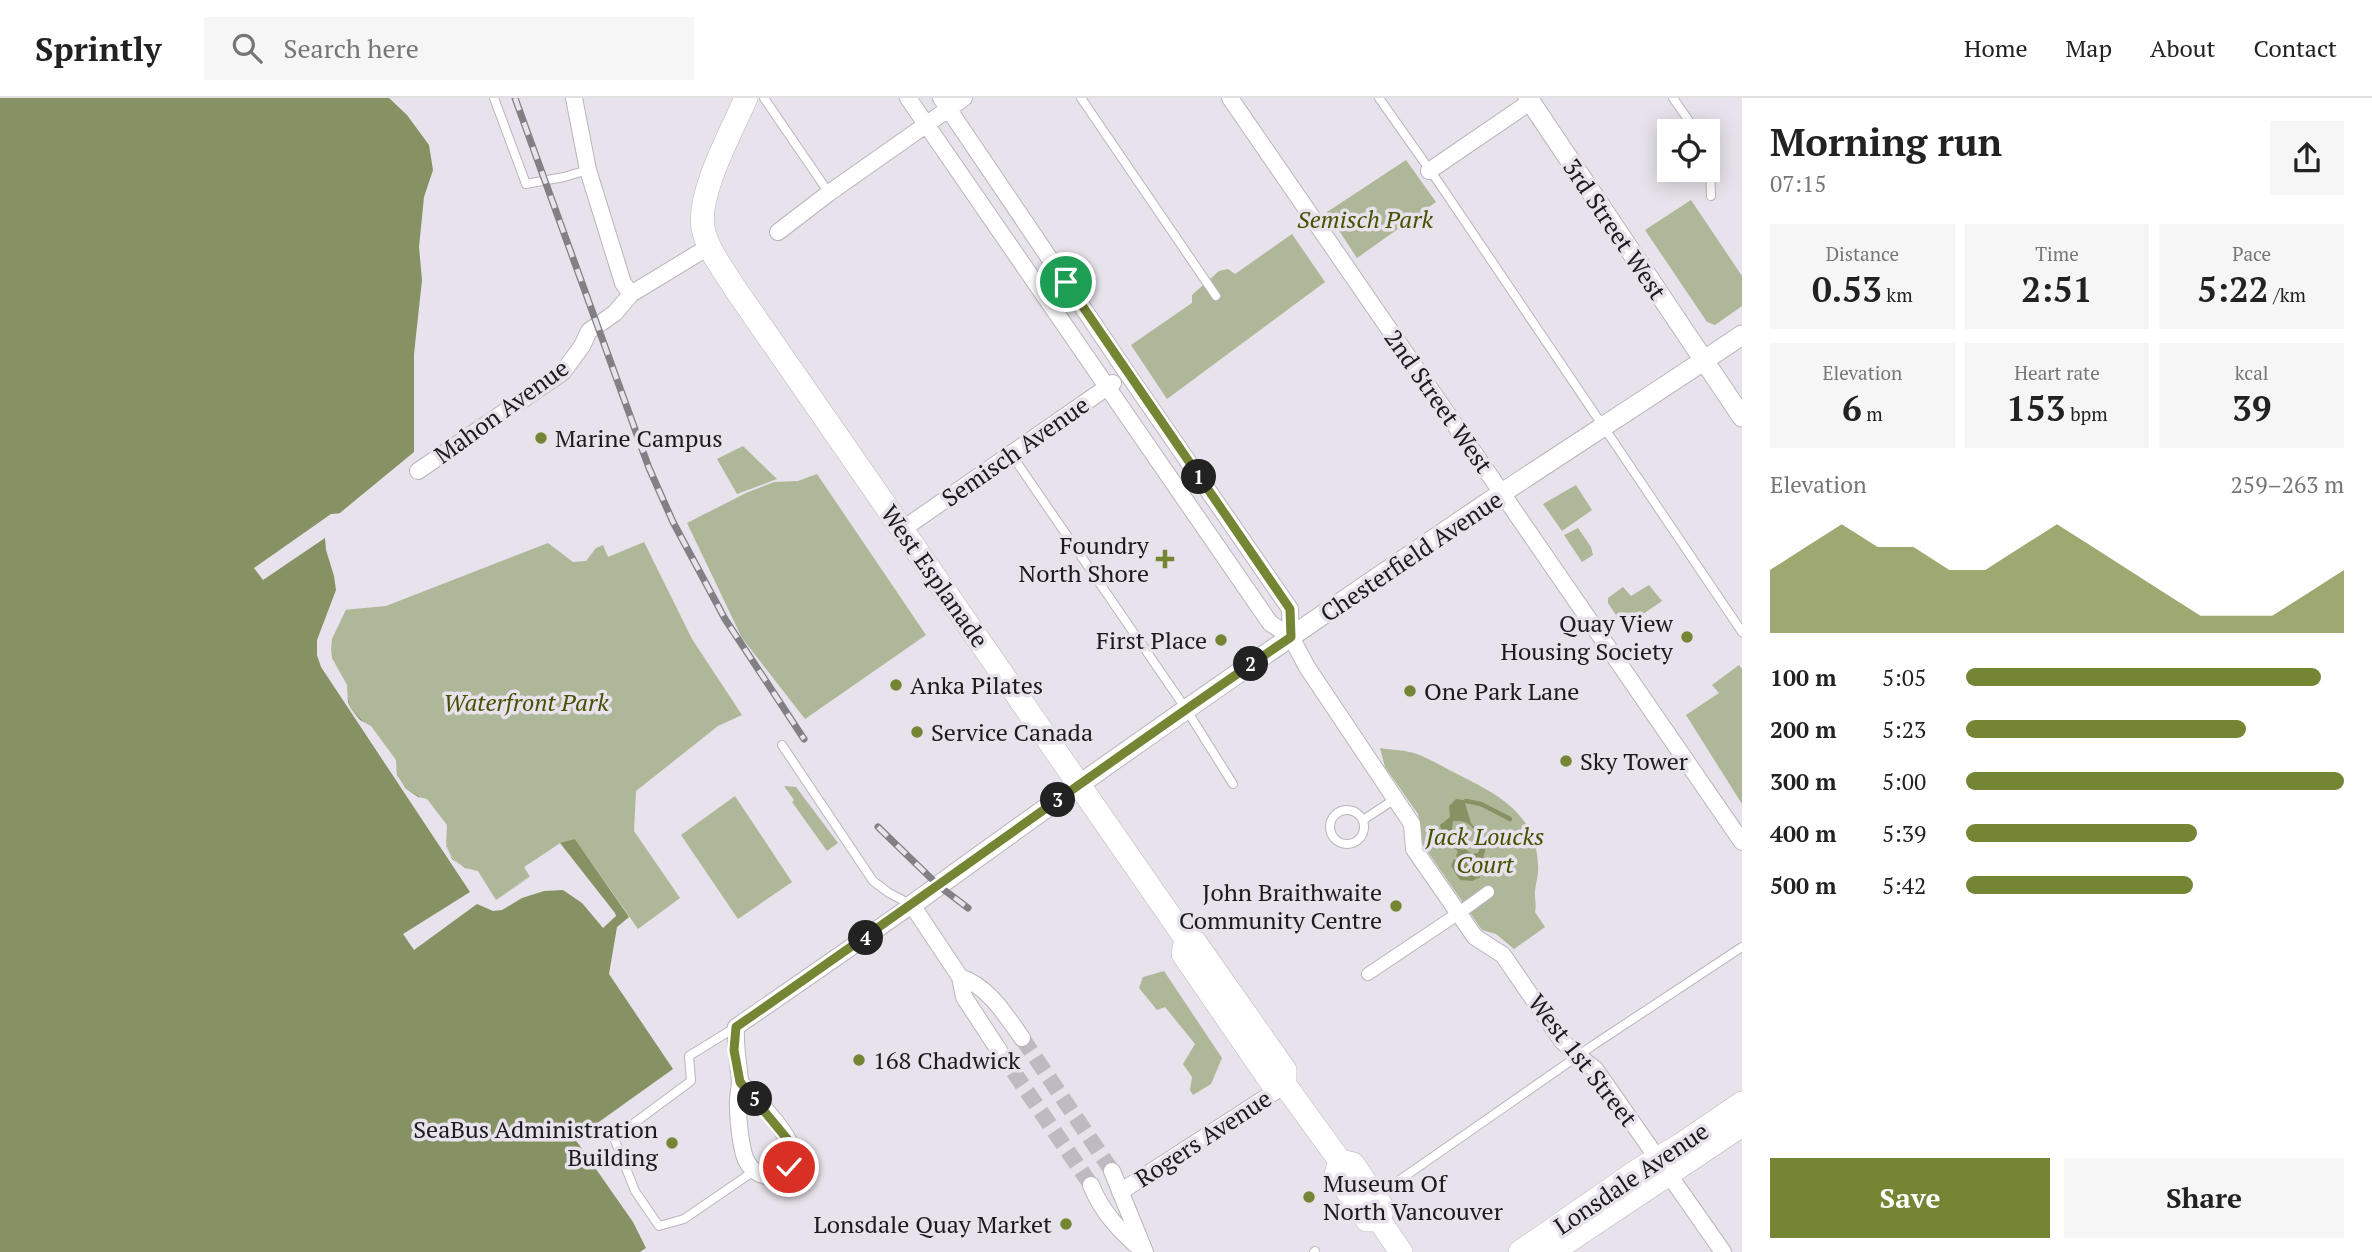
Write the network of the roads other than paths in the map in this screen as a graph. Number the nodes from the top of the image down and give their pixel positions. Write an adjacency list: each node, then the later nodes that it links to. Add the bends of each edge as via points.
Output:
1 (495, 98): 15 (lane, via 526,184)
2 (574, 98): 15 (street)
3 (746, 98): 21 (main road, West Esplanade, via 707,190 703,228)
4 (764, 98): 18 (lane)
5 (908, 98): 14 (street)
6 (964, 98): 12 (street)
7 (1081, 98): 23 (lane)
8 (1230, 98): 32 (street, 2nd Street West)
9 (1378, 98): 16 (lane)
10 (1673, 98): 13 (lane)
11 (1529, 100): 16 (street); 25 (street, 3rd Street West)
12 (945, 103): 14 (street); 26 (street)
13 (1688, 119)
14 (927, 124): 18 (street); 27 (street)
15 (588, 170): 22 (street, via 623,283)
16 (1429, 171): 29 (lane)
17 (1711, 182): 19 (lane)
18 (829, 193): 20 (street)
19 (1711, 195)
20 (778, 232)
21 (710, 246): 22 (street, Mahon Avenue); 33 (main road, West Esplanade)
22 (631, 294): 31 (street, Mahon Avenue, via 615,313 589,331 563,372)
23 (1216, 296)
24 (1742, 335): 25 (street, Chesterfield Avenue)
25 (1703, 361): 28 (street, 3rd Street West); 29 (street, Chesterfield Avenue)
26 (1127, 373): 27 (street, Semisch Avenue); 35 (street, via 1290,609)
27 (1107, 387): 30 (street, Semisch Avenue); 35 (street, via 1270,623)
28 (1742, 417)
29 (1602, 428): 32 (street, Chesterfield Avenue); 34 (lane)
30 (1011, 454): 33 (street, Semisch Avenue); 36 (lane)
31 (418, 471)
32 (1503, 493): 35 (street, Chesterfield Avenue); 42 (street, 2nd Street West)
33 (903, 529): 38 (main road, West Esplanade)
34 (1742, 632)
35 (1291, 637): 36 (street, Chesterfield Avenue); 40 (street, West 1st Street)
36 (1186, 709): 38 (street, Chesterfield Avenue); 39 (lane)
37 (782, 745): 44 (lane, via 873,880)
38 (1080, 784): 44 (street, Chesterfield Avenue); 55 (main road, West Esplanade, via 1186,939 1195,942 1285,1070)
39 (1233, 784)
40 (1395, 799): 41 (lane); 53 (street, West 1st Street, via 1412,824 1414,849 1475,937 1503,955 1562,1041)
41 (1363, 820): 41 (lane, via 1353,811 1338,813 1330,826 1333,836 1342,843 1354,843 1363,835)
42 (1742, 842)
43 (1488, 892): 45 (street)
44 (912, 905): 49 (street); 50 (street)
45 (1466, 908)
46 (1453, 917): 48 (street)
47 (1742, 947): 53 (lane)
48 (1368, 974)
49 (960, 977): 51 (street, via 975,982); 52 (street, via 964,997)
50 (736, 1027): 54 (street, via 734,1050); 60 (lane, via 689,1055 691,1081 614,1138 635,1191 659,1226 684,1219)
51 (1022, 1038)
52 (1000, 1052)
53 (1578, 1056): 59 (street, West 1st Street, via 1595,1069); 63 (lane)
54 (740, 1082): 60 (street, via 742,1137 746,1160); 60 (street, via 789,1141 793,1154 789,1167 779,1176 766,1177)
55 (1285, 1085): 58 (main road, West Esplanade); 62 (street, Rogers Avenue)
56 (1742, 1103): 59 (main road, Lonsdale Avenue)
57 (1742, 1125): 59 (main road, Lonsdale Avenue)
58 (1340, 1161): 63 (main road, West Esplanade, via 1353,1164); 64 (main road, West Esplanade, via 1336,1175 1367,1220)
59 (1664, 1167): 65 (main road, Lonsdale Avenue); 68 (main road, Lonsdale Avenue, via 1637,1171); 69 (street, West 1st Street)
60 (754, 1171)
61 (1112, 1171): 62 (street)
62 (1121, 1192): 66 (street); 66 (street, via 1091,1185 1117,1229)
63 (1376, 1197): 64 (main road, West Esplanade, via 1383,1208)
64 (1380, 1220): 67 (main road, West Esplanade)
65 (1561, 1250)
66 (1144, 1252)
67 (1401, 1252)
68 (1520, 1252)
69 (1723, 1252)

